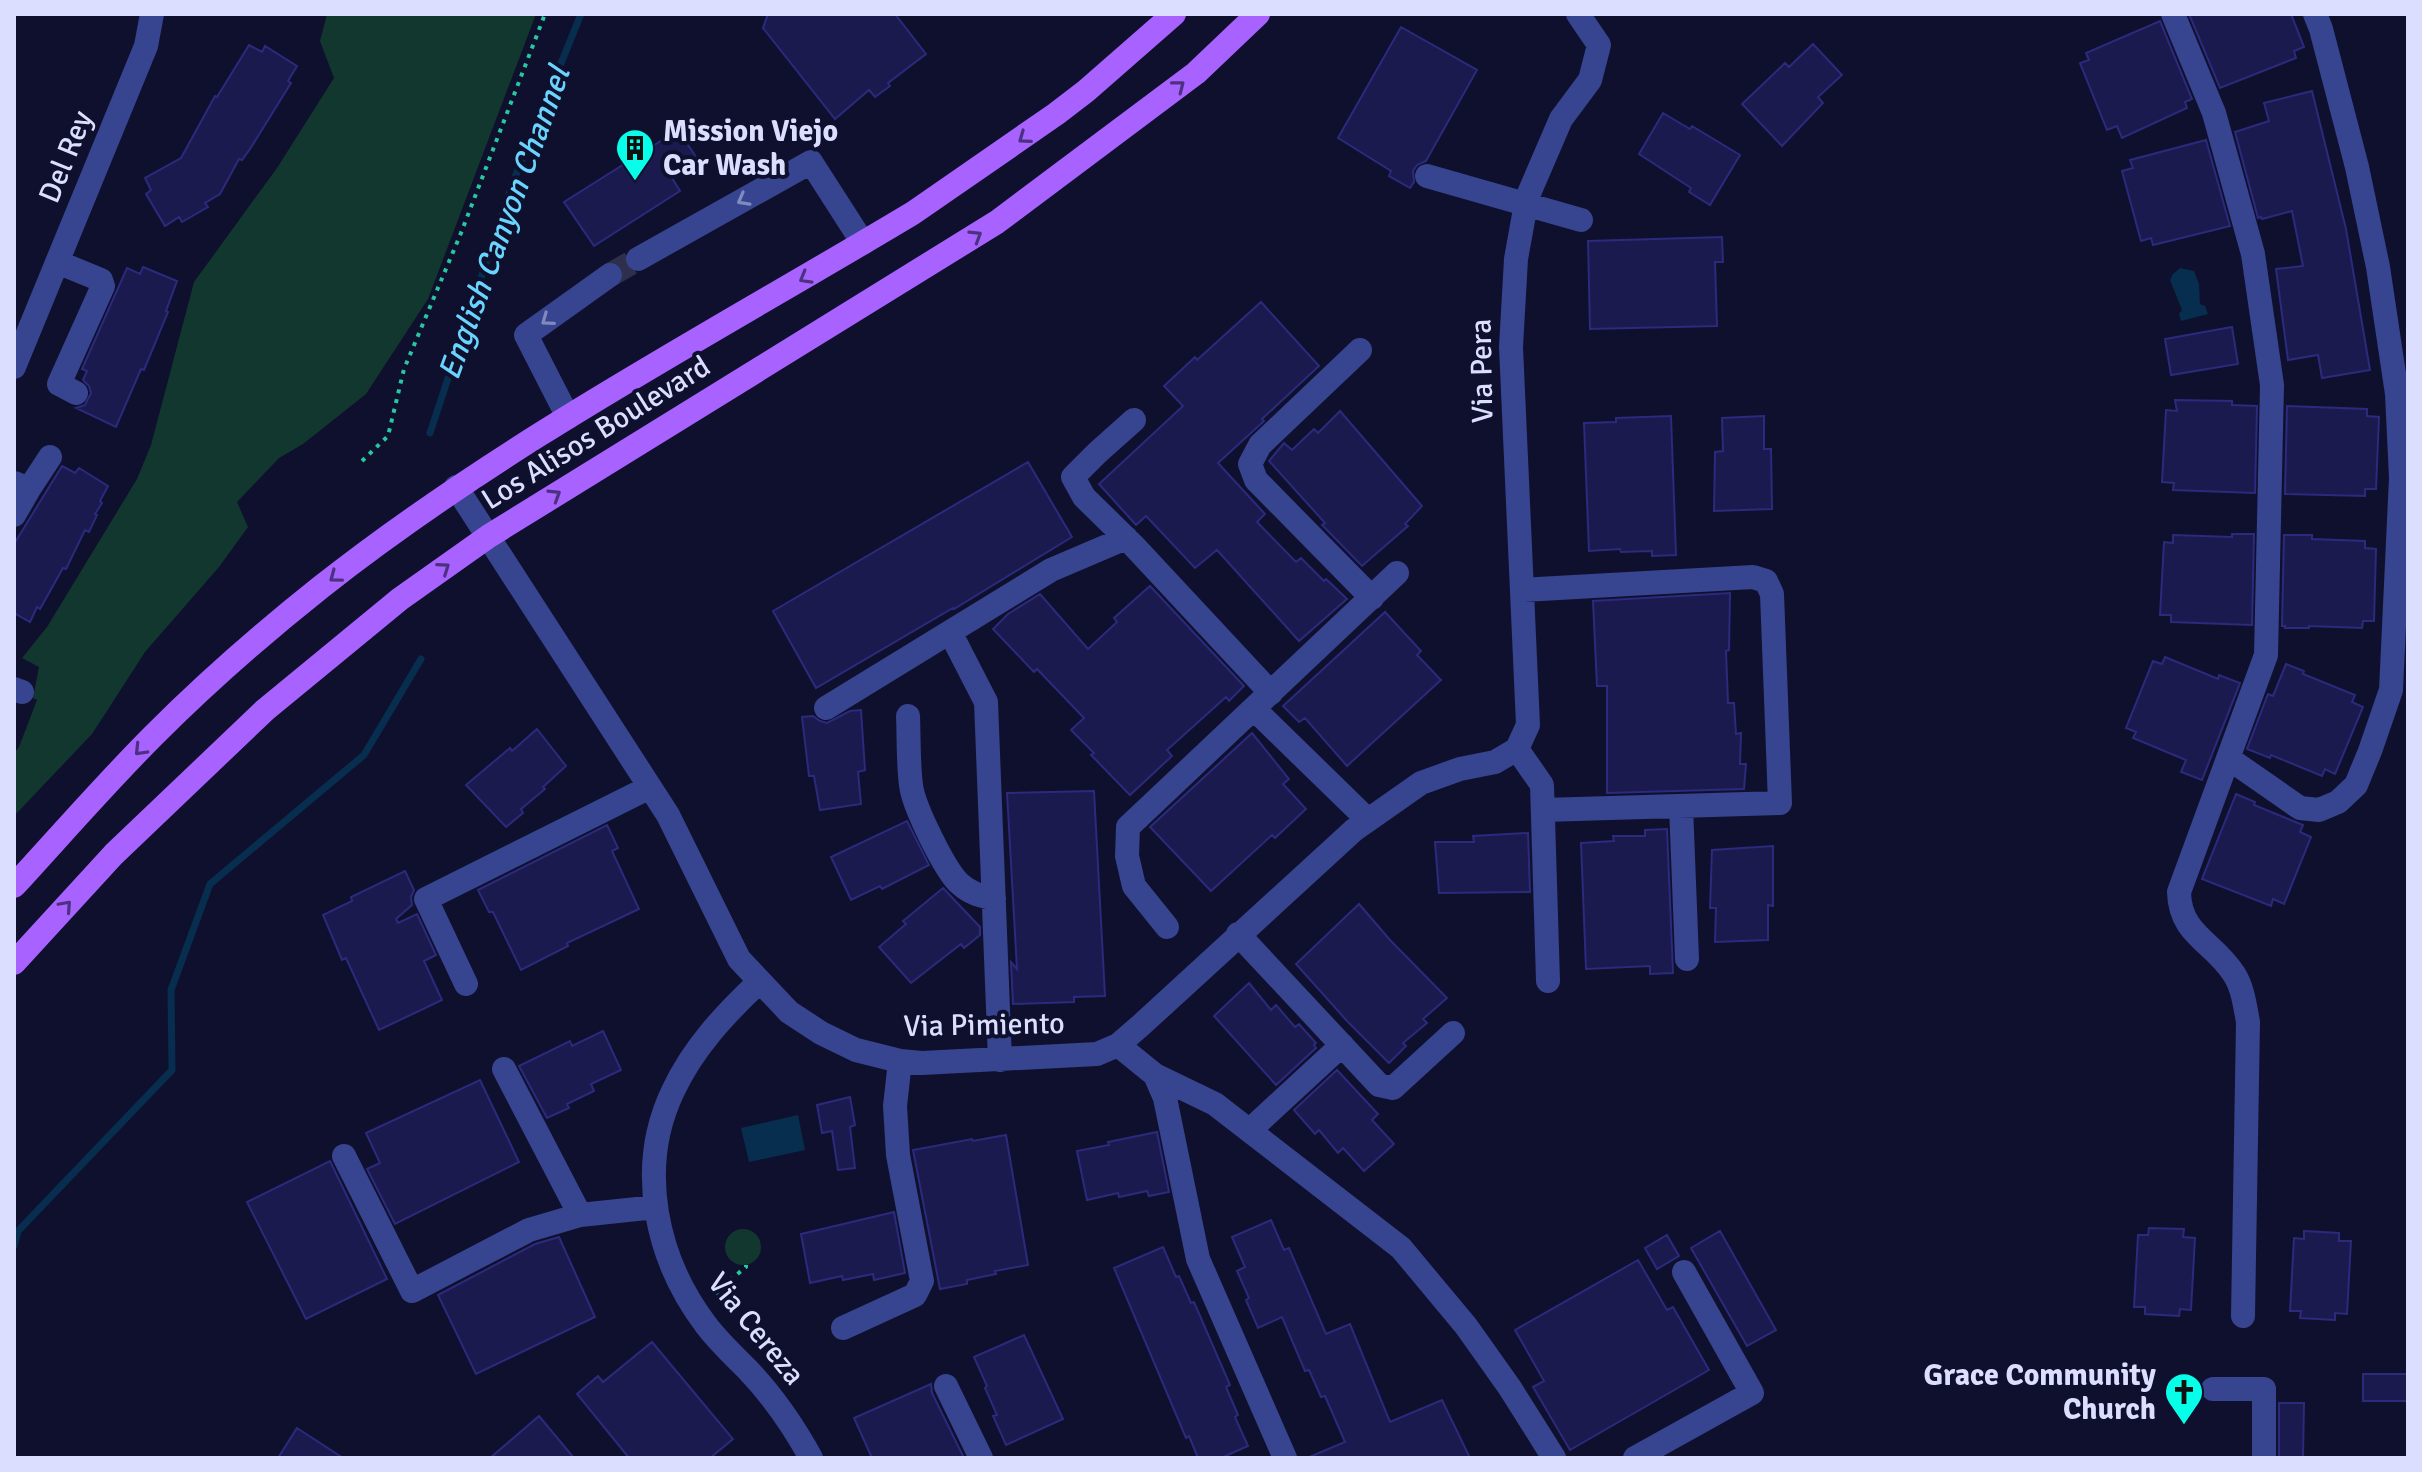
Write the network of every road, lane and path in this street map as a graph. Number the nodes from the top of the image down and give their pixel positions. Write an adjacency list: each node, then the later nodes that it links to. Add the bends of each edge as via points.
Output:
1 (152, 14): 13 (street, Del Rey, via 146,46)
2 (545, 14): 21 (path, via 404,369 388,436)
3 (1174, 14): 11 (main road, Los Alisos Boulevard, one-way to 11, via 1056,114)
4 (1258, 14): 25 (main road, Los Alisos Boulevard, one-way to 4, via 997,222 1196,73)
5 (1578, 14): 9 (street, Via Pera, via 1599,45 1590,80 1561,119)
6 (2173, 14): 35 (street, via 2214,113 2253,254 2272,385 2266,655)
7 (2315, 14): 35 (street, via 2363,195 2397,394 2401,478 2391,690 2356,785 2338,802 2319,810 2300,808)
8 (1427, 176): 9 (street)
9 (1526, 205): 10 (street); 28 (street, Via Pera, via 1516,259 1511,347)
10 (1581, 220)
11 (863, 243): 12 (street, one-way to 12, via 811,162); 18 (main road, Los Alisos Boulevard, one-way to 18)
12 (638, 259)
13 (57, 262): 16 (street, Del Rey); 17 (street, via 101,280 103,286 59,384)
14 (610, 275): 18 (street, one-way to 18, via 526,335)
15 (1360, 350): 29 (street, via 1260,445 1250,464 1256,480)
16 (14, 367)
17 (76, 393)
18 (568, 417): 23 (main road, Los Alisos Boulevard)
19 (1134, 420): 26 (street, via 1073,477 1084,497)
20 (50, 457): 22 (street)
21 (362, 461)
22 (21, 486): 24 (street)
23 (456, 487): 25 (street, Via Pimiento); 40 (main road, Los Alisos Boulevard, one-way to 40, via 321,588 214,679 154,735)
24 (14, 515)
25 (489, 536): 36 (street, Via Pimiento); 45 (main road, Los Alisos Boulevard, one-way to 25, via 114,854 265,710 400,599)
26 (1126, 538): 30 (street, via 1051,570); 31 (street)
27 (1397, 573): 29 (street)
28 (1522, 590): 34 (street, Via Pera, via 1528,725); 37 (street, via 1753,577 1766,581 1772,594 1780,803)
29 (1372, 598): 31 (street)
30 (950, 632): 32 (street); 41 (street, via 986,702)
31 (1262, 701): 39 (street); 42 (street, via 1128,827 1134,886)
32 (826, 708)
33 (908, 716): 41 (street, via 917,808 959,884)
34 (1517, 749): 38 (street, via 1542,785); 39 (street, Via Pimiento, via 1495,762 1421,783)
35 (2228, 758): 63 (street, via 2179,904 2188,925 2236,976 2248,1022)
36 (650, 787): 47 (street, Via Pimiento, via 739,959); 48 (street, via 426,899)
37 (1681, 806): 38 (street); 44 (street)
38 (1543, 810): 46 (street)
39 (1368, 820): 43 (street, Via Pimiento)
40 (14, 886)
41 (994, 898): 52 (street)
42 (1167, 927)
43 (1238, 934): 50 (street, Via Pimiento); 51 (street)
44 (1687, 959)
45 (14, 963)
46 (1548, 981)
47 (759, 982): 53 (street, Via Pimiento, via 789,1012 821,1033 856,1050); 58 (street, Via Cereza, via 711,1032 672,1092 653,1166)
48 (466, 984)
49 (1453, 1033): 51 (street, via 1393,1088 1379,1085)
50 (1118, 1045): 52 (street, Via Pimiento, via 1097,1054); 55 (street)
51 (1342, 1045): 56 (street)
52 (1000, 1060): 53 (street, Via Pimiento)
53 (900, 1061): 64 (street, via 895,1106 898,1155 922,1281 915,1295)
54 (504, 1069): 59 (street)
55 (1155, 1075): 56 (street, via 1215,1104); 69 (street, via 1165,1098 1198,1259)
56 (1250, 1130): 70 (street, via 1401,1248 1466,1326)
57 (344, 1156): 59 (street, via 412,1291 529,1230)
58 (656, 1207): 59 (street); 67 (street, Via Cereza, via 660,1235 684,1295 767,1394)
59 (580, 1215)
60 (746, 1265): 62 (path)
61 (1684, 1272): 71 (street, via 1752,1393)
62 (718, 1296)
63 (2243, 1316)
64 (843, 1328)
65 (946, 1386): 68 (street)
66 (2213, 1389): 72 (street, via 2264,1389)
67 (811, 1458)
68 (981, 1458)
69 (1285, 1458)
70 (1554, 1458)
71 (1635, 1458)
72 (2264, 1458)

